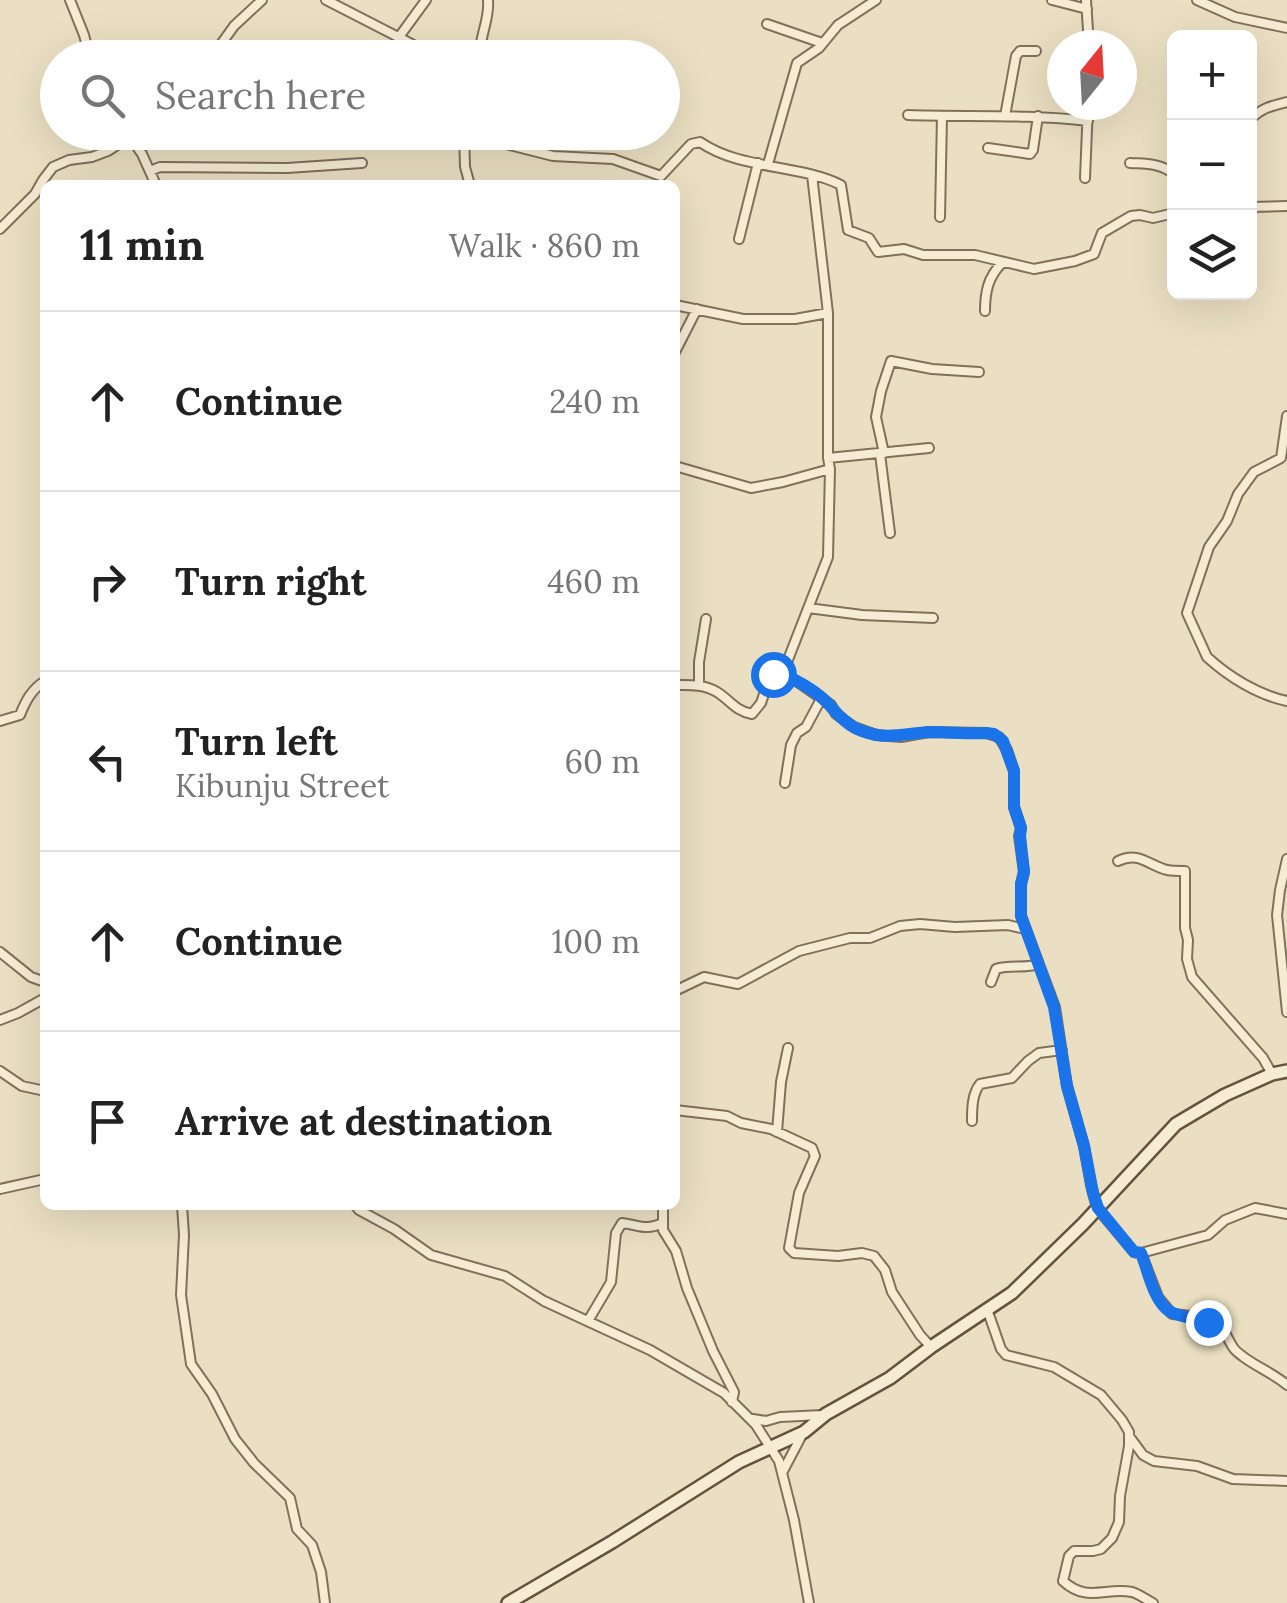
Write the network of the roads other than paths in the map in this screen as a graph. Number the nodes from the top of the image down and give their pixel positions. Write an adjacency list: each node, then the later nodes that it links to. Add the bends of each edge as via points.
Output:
1 (70, 0): 14 (street)
2 (262, 0): 15 (street)
3 (326, 0): 13 (street)
4 (426, 0): 13 (street)
5 (488, 0): 17 (street)
6 (876, 0): 18 (street)
7 (1052, 0): 9 (street)
8 (1197, 0): 11 (street)
9 (1086, 5): 12 (street)
10 (767, 24): 18 (street)
11 (1287, 28)
12 (1088, 30)
13 (399, 38): 16 (street)
14 (86, 40)
15 (224, 40)
16 (403, 40)
17 (481, 40)
18 (822, 43): 34 (street, via 797,62)
19 (1036, 51): 24 (street, via 1016,56)
20 (1287, 102): 21 (street)
21 (1257, 113)
22 (908, 115): 23 (street)
23 (942, 116): 24 (street); 48 (street)
24 (1006, 116): 25 (street)
25 (1038, 116): 26 (street); 27 (street, via 1030,154)
26 (1088, 121): 39 (street)
27 (988, 148)
28 (109, 150): 40 (street, via 68,160)
29 (140, 150): 36 (street)
30 (464, 150): 42 (street)
31 (531, 150): 38 (street, via 613,158)
32 (362, 163): 36 (street)
33 (1130, 163): 35 (street)
34 (763, 164): 37 (street); 38 (street, via 700,142); 50 (street)
35 (1167, 169)
36 (150, 171): 41 (street)
37 (812, 175): 51 (street, via 842,185 848,230 869,238 878,252 904,249); 55 (street)
38 (662, 176): 43 (street)
39 (1085, 178)
40 (42, 180)
41 (154, 180)
42 (469, 180)
43 (659, 180)
44 (40, 185): 49 (street)
45 (1287, 206): 46 (street)
46 (1257, 207)
47 (1167, 215): 51 (street, via 1131,216 1102,233 1094,254 1074,261 1034,269)
48 (940, 217)
49 (0, 229)
50 (739, 239)
51 (1002, 263): 54 (street, via 989,280)
52 (680, 305): 53 (street)
53 (698, 310): 55 (street, via 743,319); 56 (street)
54 (985, 311)
55 (828, 313): 61 (street)
56 (680, 343)
57 (979, 372): 60 (street, via 891,362 876,417)
58 (1287, 416): 62 (street)
59 (929, 448): 60 (street)
60 (882, 453): 61 (street); 65 (street)
61 (828, 458): 64 (street)
62 (1284, 458): 74 (street, via 1254,472 1238,494 1209,547 1188,613 1207,657)
63 (680, 467): 64 (street, via 751,488)
64 (830, 469): 66 (street, via 828,557)
65 (890, 533)
66 (808, 608): 67 (street); 69 (street)
67 (933, 618)
68 (706, 620): 72 (street)
69 (782, 674): 72 (street, via 770,676 752,714); 73 (street)
70 (40, 684): 75 (street, via 20,715)
71 (680, 684): 72 (street)
72 (699, 685)
73 (821, 699): 76 (street, via 791,745); 79 (street, via 854,727 876,735 999,737 1014,771)
74 (1287, 701)
75 (0, 721)
76 (785, 783)
77 (1287, 859): 86 (street, via 1277,915)
78 (1118, 861): 92 (street, via 1140,857 1185,871 1192,977)
79 (1025, 929): 81 (street); 84 (street, via 900,926 799,950 738,984 704,977)
80 (0, 952): 82 (street)
81 (1038, 964): 83 (street, via 996,969); 89 (street)
82 (40, 980)
83 (991, 982)
84 (680, 989)
85 (40, 1001): 87 (street)
86 (1287, 1012)
87 (0, 1020)
88 (788, 1048): 96 (street)
89 (1062, 1050): 95 (street, via 1039,1053 1003,1082 980,1084); 99 (street)
90 (0, 1071): 93 (street)
91 (1287, 1071): 92 (street)
92 (1272, 1074): 99 (street, via 1176,1124)
93 (40, 1090)
94 (680, 1111): 96 (street)
95 (972, 1121)
96 (777, 1132): 108 (street, via 812,1148 815,1156 788,1248 874,1256)
97 (40, 1180): 98 (street)
98 (0, 1189)
99 (1098, 1208): 105 (street); 106 (street)
100 (182, 1210): 118 (street, via 181,1296 191,1364 235,1439 290,1498 298,1529 312,1545)
101 (359, 1210): 107 (street, via 430,1254 505,1276)
102 (663, 1210): 104 (street)
103 (1287, 1214): 105 (street, via 1256,1208 1208,1235)
104 (663, 1223): 107 (street, via 622,1223 611,1282); 110 (street, via 734,1392)
105 (1141, 1253): 109 (street, via 1164,1307 1217,1325 1230,1346)
106 (987, 1310): 108 (street); 114 (street, via 1006,1355 1054,1367 1101,1395)
107 (588, 1321): 110 (street, via 664,1358)
108 (931, 1347): 112 (street)
109 (1287, 1385)
110 (732, 1402): 111 (street)
111 (745, 1414): 112 (street, via 756,1421); 115 (street)
112 (826, 1414): 113 (street)
113 (804, 1432): 115 (street); 116 (street)
114 (1128, 1436): 117 (street, via 1154,1462 1197,1466 1234,1479); 121 (street, via 1112,1538 1094,1551 1074,1551 1063,1581 1088,1595 1132,1592)
115 (770, 1448): 116 (street); 119 (street)
116 (782, 1473): 120 (street)
117 (1287, 1481)
118 (326, 1603)
119 (508, 1603)
120 (809, 1603)
121 (1154, 1603)

